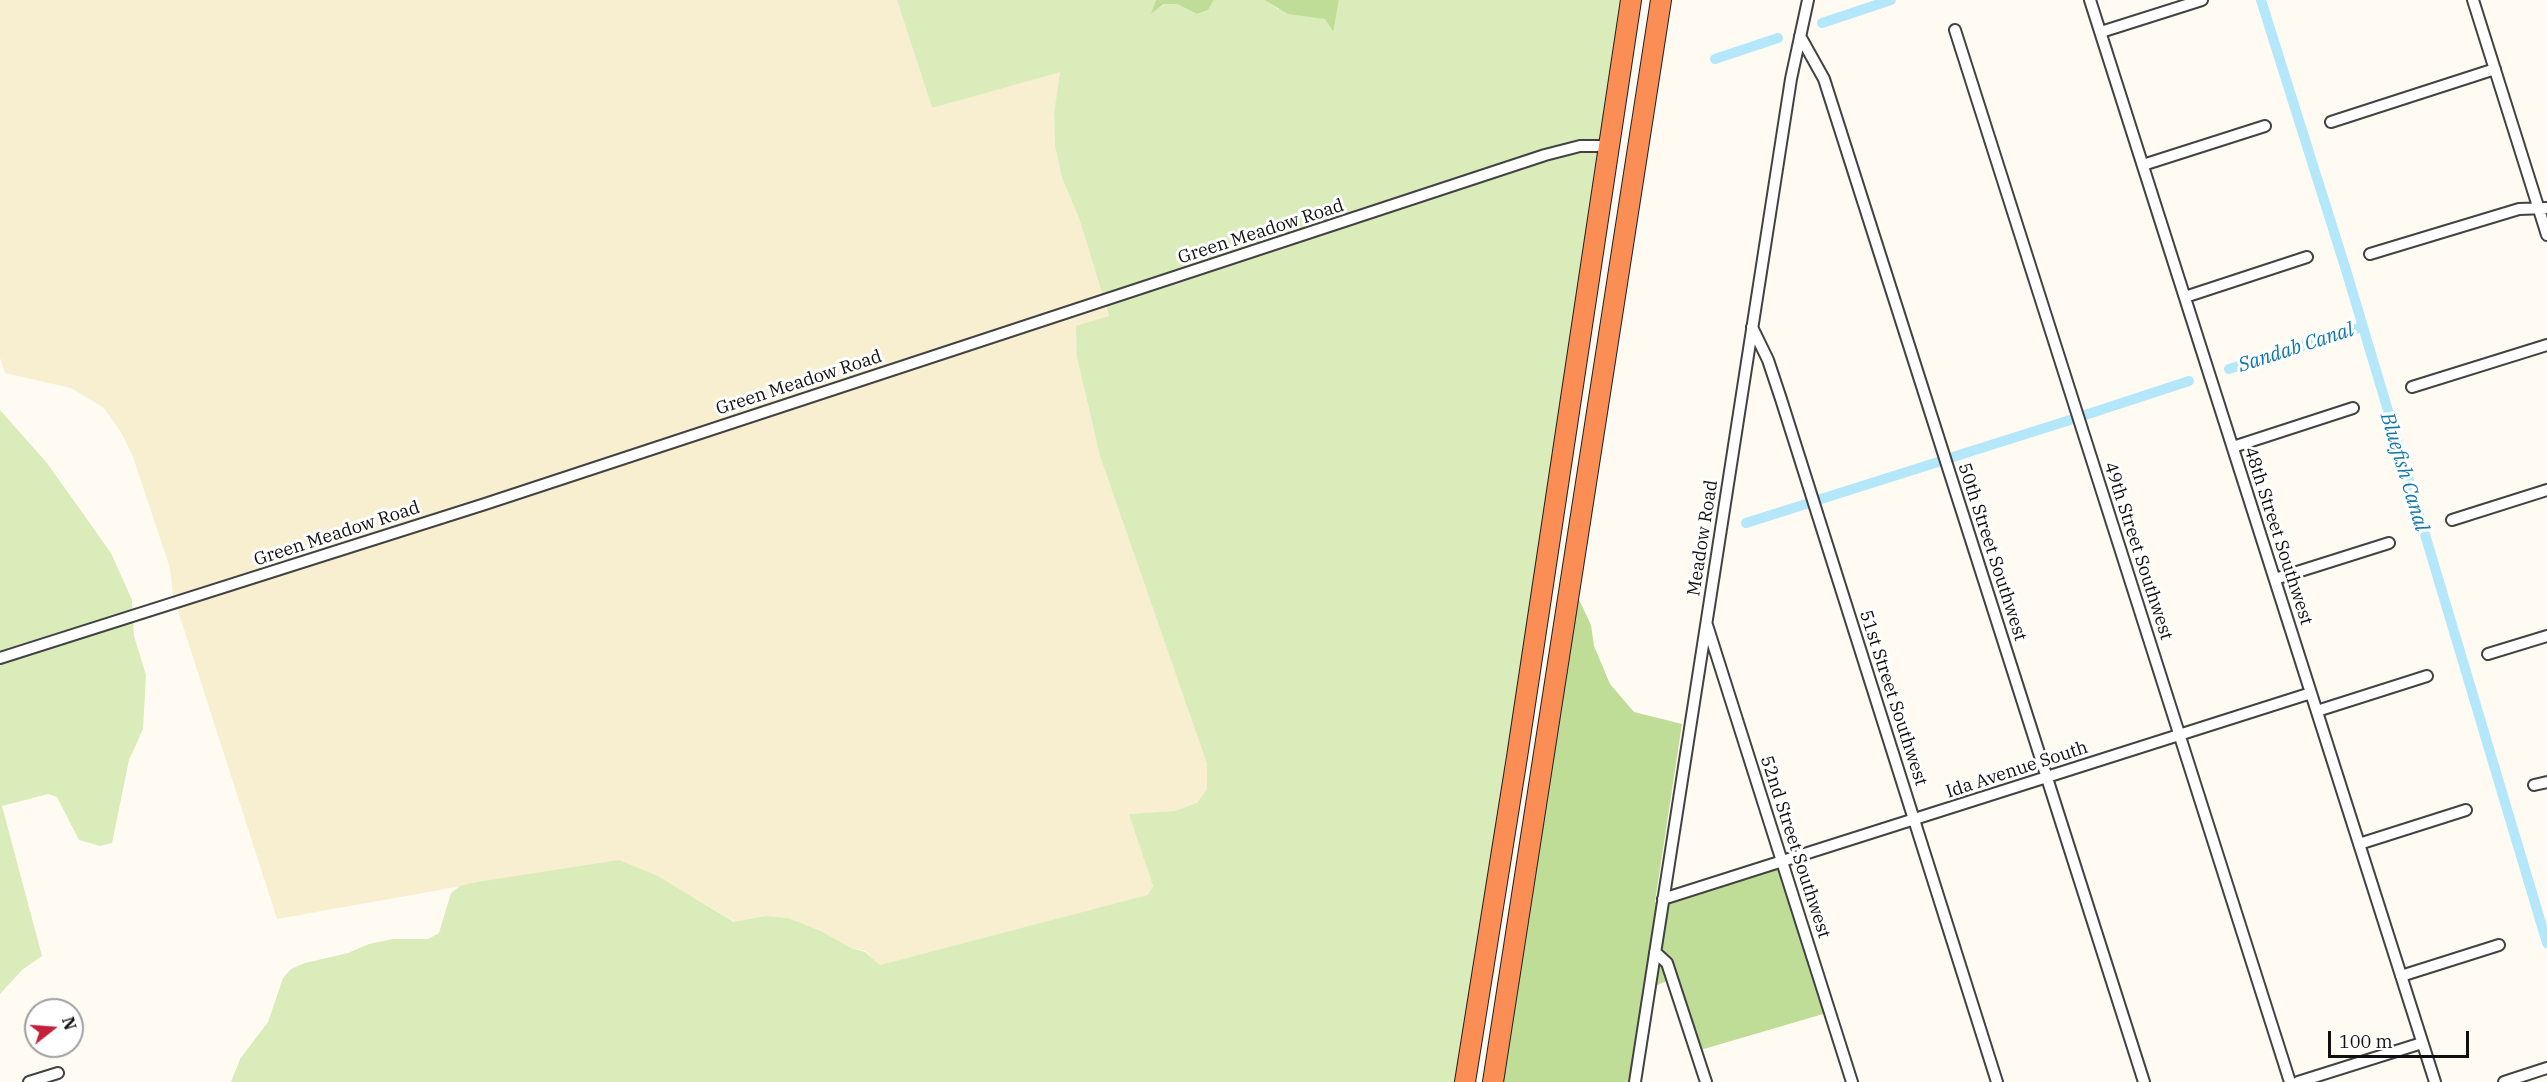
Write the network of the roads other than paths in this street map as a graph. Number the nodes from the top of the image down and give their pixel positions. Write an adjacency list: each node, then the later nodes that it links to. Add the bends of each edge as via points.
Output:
1 (1631, 0): 13 (highway)
2 (1661, 0): 53 (highway)
3 (1809, 0): 9 (street, Meadow Road)
4 (2090, 0): 8 (street, 48th Street Southwest)
5 (2202, 0): 8 (street)
6 (2473, 0): 10 (street)
7 (1955, 30): 36 (street, 49th Street Southwest)
8 (2101, 32): 14 (street, 48th Street Southwest)
9 (1800, 36): 20 (street, Meadow Road); 37 (street, 50th Street Southwest, via 1824,79)
10 (2495, 69): 11 (street); 15 (street)
11 (2331, 122)
12 (2265, 126): 14 (street)
13 (1608, 146): 32 (street, Green Meadow Road, via 1580,146 1545,155 485,504); 52 (highway)
14 (2143, 165): 19 (street, 48th Street Southwest)
15 (2543, 209): 16 (street); 17 (street, via 2519,209)
16 (2547, 235)
17 (2370, 254)
18 (2307, 257): 19 (street)
19 (2186, 297): 24 (street, 48th Street Southwest)
20 (1752, 327): 29 (street, Meadow Road); 41 (street, 51st Street Southwest, via 1781,399)
21 (2547, 345): 22 (street)
22 (2412, 387)
23 (2353, 408): 24 (street)
24 (2233, 447): 28 (street, 48th Street Southwest)
25 (2547, 490): 26 (street)
26 (2452, 520)
27 (2389, 543): 28 (street)
28 (2275, 579): 34 (street, 48th Street Southwest)
29 (1706, 623): 43 (street, 52nd Street Southwest); 44 (street, Meadow Road)
30 (2547, 636): 31 (street)
31 (2488, 654)
32 (0, 658)
33 (2427, 676): 35 (street)
34 (2311, 693): 35 (street, 48th Street Southwest); 36 (street, Ida Avenue South)
35 (2317, 711): 42 (street, 48th Street Southwest)
36 (2179, 735): 37 (street, Ida Avenue South); 59 (street, 49th Street Southwest)
37 (2047, 778): 41 (street, Ida Avenue South); 58 (street, 50th Street Southwest)
38 (2547, 782): 39 (street)
39 (2534, 786)
40 (2466, 810): 42 (street)
41 (1915, 820): 43 (street, Ida Avenue South); 57 (street, 51st Street Southwest)
42 (2359, 844): 47 (street, 48th Street Southwest)
43 (1782, 862): 44 (street, Ida Avenue South); 56 (street, 52nd Street Southwest)
44 (1663, 899): 46 (street, Meadow Road)
45 (2499, 945): 47 (street)
46 (1655, 952): 54 (street, Meadow Road); 55 (street, via 1667,963)
47 (2401, 976): 48 (street, 48th Street Southwest)
48 (2422, 1042): 60 (street); 61 (street, 48th Street Southwest)
49 (2547, 1068): 62 (street)
50 (58, 1073): 51 (street)
51 (29, 1082)
52 (1465, 1082)
53 (1493, 1082)
54 (1635, 1082)
55 (1706, 1082)
56 (1852, 1082)
57 (1997, 1082)
58 (2144, 1082)
59 (2290, 1082)
60 (2298, 1082)
61 (2435, 1082)
62 (2504, 1082)

